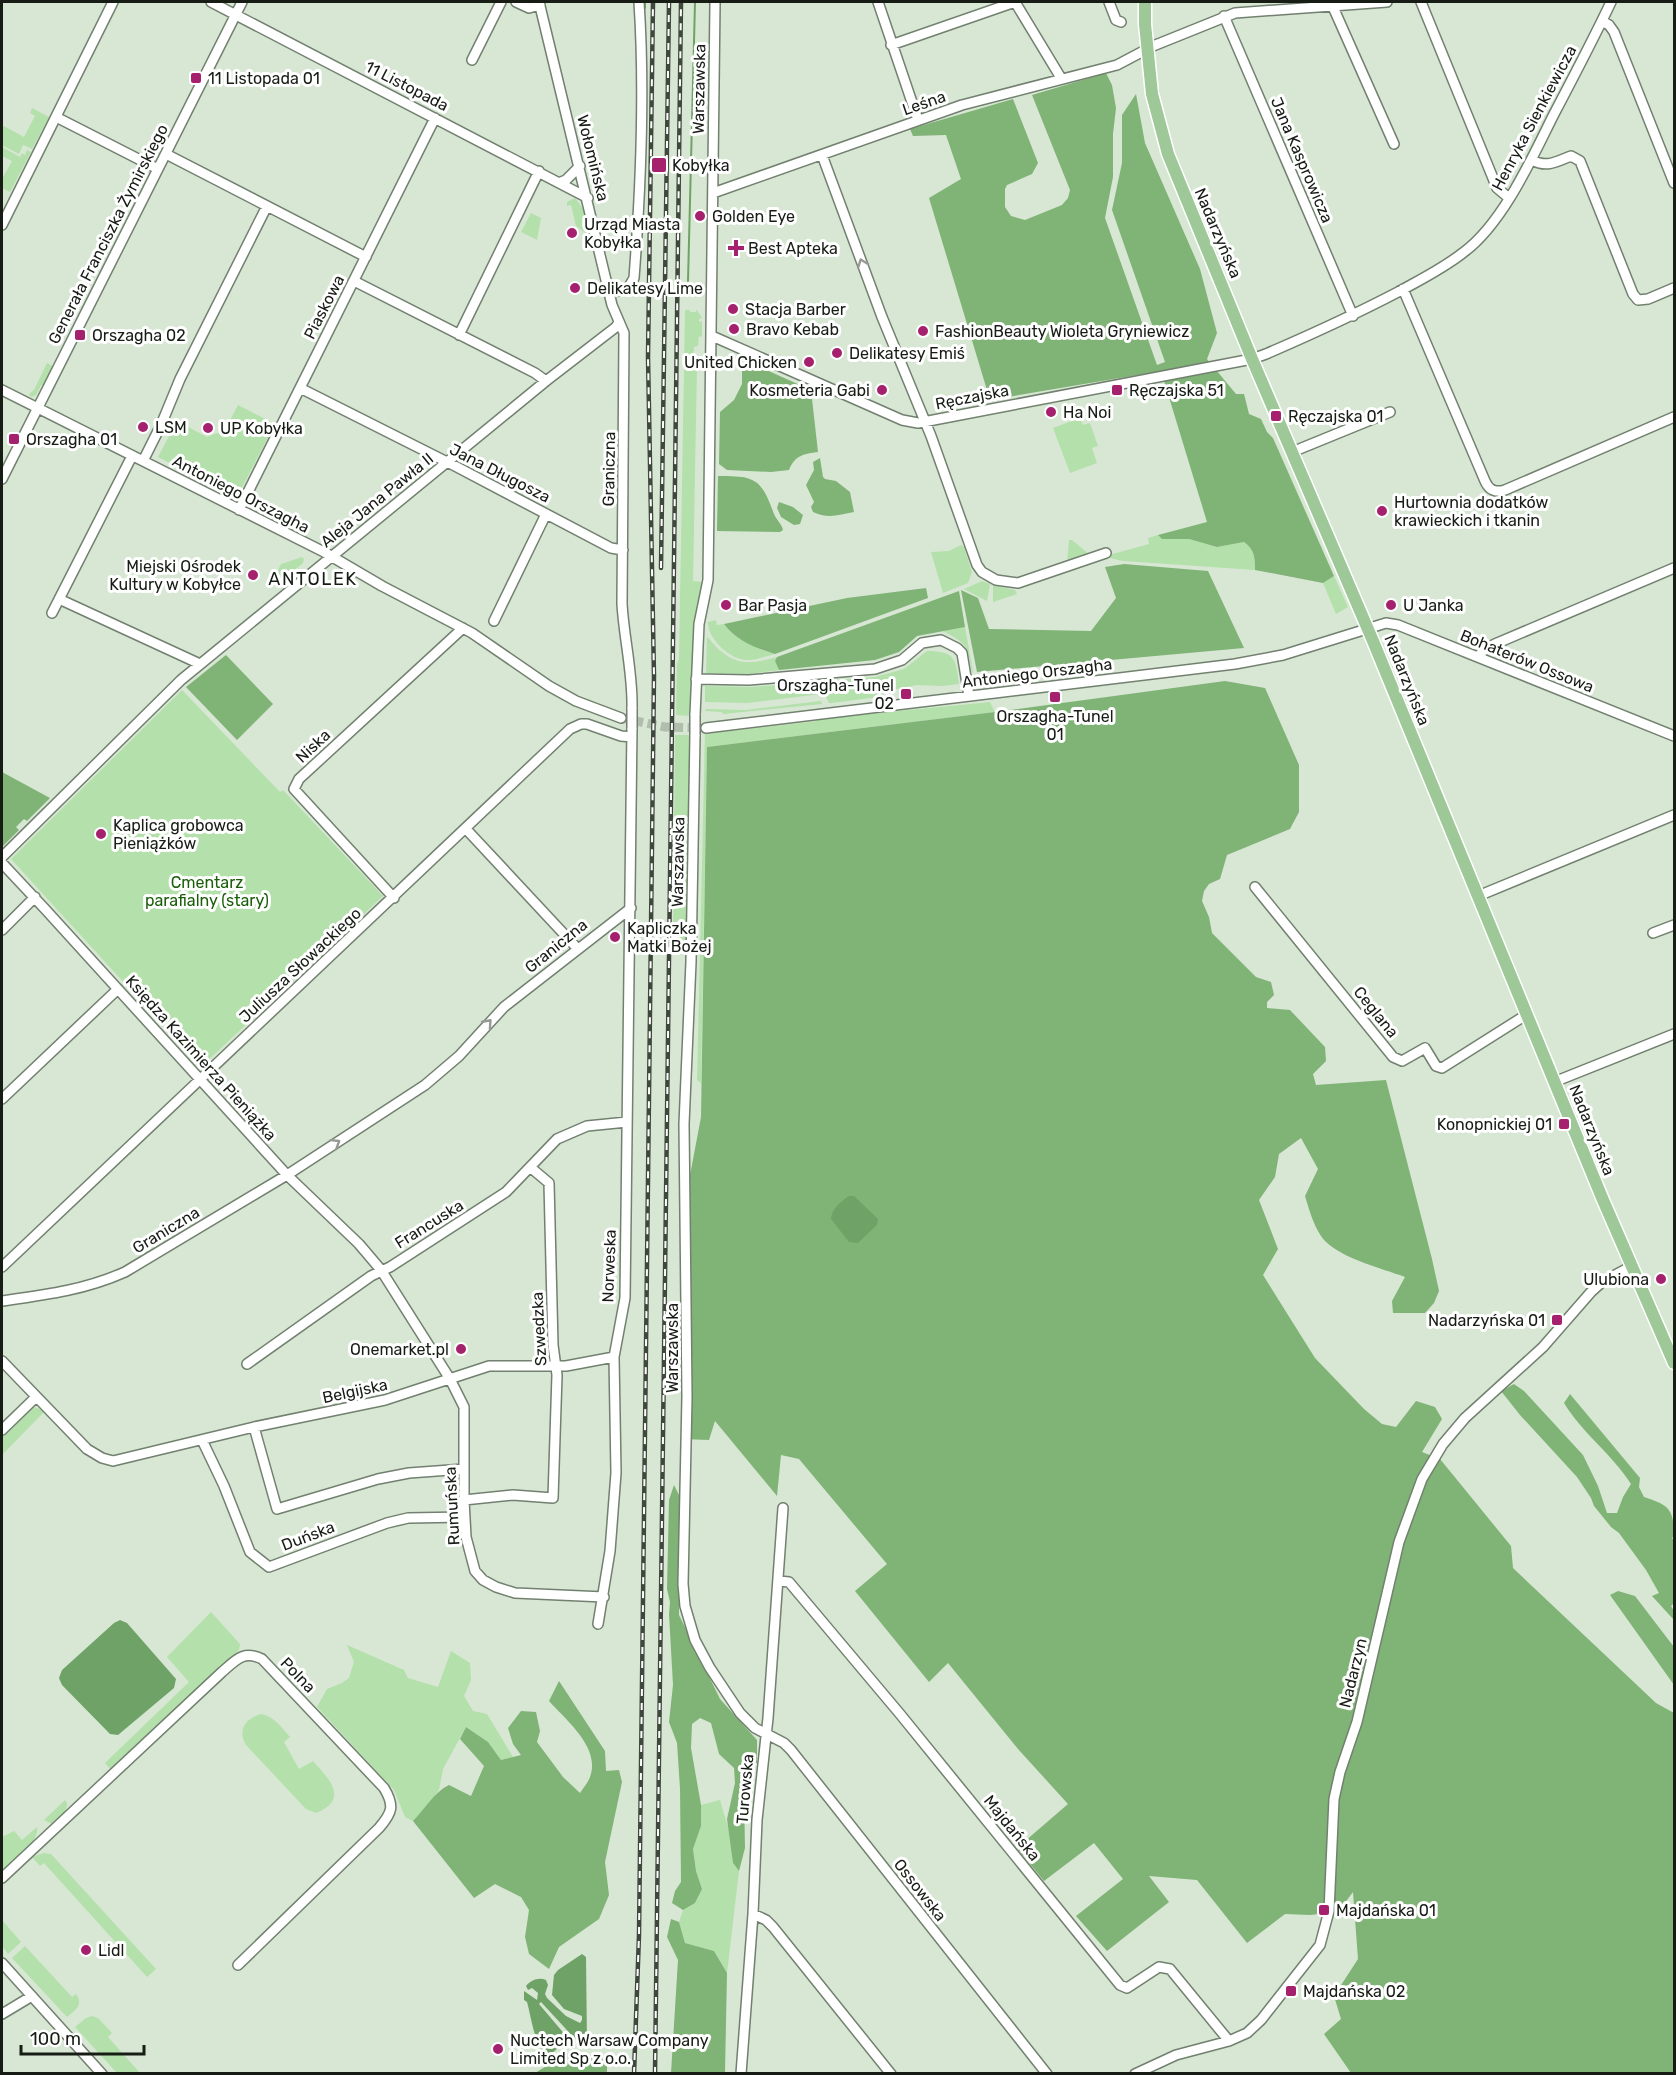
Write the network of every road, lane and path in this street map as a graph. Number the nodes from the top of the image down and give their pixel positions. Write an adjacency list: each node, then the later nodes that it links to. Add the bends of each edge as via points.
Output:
1 (113, 2): 25 (street)
2 (211, 2): 17 (street, 11 Listopada)
3 (242, 2): 17 (street, Generała Franciszka Żymirskiego)
4 (501, 2): 23 (street)
5 (516, 2): 15 (street, via 529,8)
6 (639, 2): 46 (street, via 642,51 634,278 627,290)
7 (715, 2): 37 (street, Warszawska)
8 (878, 2): 21 (street)
9 (1015, 2): 21 (street); 24 (street)
10 (1109, 2): 20 (street, via 1116,20)
11 (1145, 2): 22 (main road, Nadarzyńska)
12 (1387, 2): 16 (street, Leśna)
13 (1421, 2): 39 (street, via 1497,188)
14 (1611, 2): 19 (street, Henryka Sienkiewicza)
15 (540, 3): 32 (street, Wołomińska)
16 (1333, 7): 18 (street, Leśna, via 1246,11); 28 (street)
17 (235, 14): 26 (street, 11 Listopada); 29 (street, Generała Franciszka Żymirskiego)
18 (1224, 16): 22 (street, Leśna); 47 (street, Jana Kasprowicza)
19 (1602, 21): 31 (street, Henryka Sienkiewicza); 36 (street, via 1614,32)
20 (1121, 22)
21 (891, 45): 27 (street)
22 (1147, 50): 24 (street, Leśna, via 1117,65); 51 (main road, Nadarzyńska, via 1152,94 1168,154)
23 (472, 60)
24 (1060, 78): 27 (street, Leśna)
25 (56, 117): 33 (street); 41 (street)
26 (435, 118): 34 (street, 11 Listopada); 42 (street, Piaskowa)
27 (918, 120): 30 (street, Leśna)
28 (1394, 144)
29 (166, 154): 33 (street, Generała Franciszka Żymirskiego); 40 (street)
30 (822, 155): 37 (street, Leśna); 58 (street, one-way to 30)
31 (1531, 160): 39 (street, Henryka Sienkiewicza); 44 (street, via 1542,165 1571,156 1580,161 1638,300)
32 (580, 166): 35 (street); 38 (street, Wołomińska)
33 (158, 169): 55 (street, Generała Franciszka Żymirskiego)
34 (539, 171): 35 (street, 11 Listopada); 49 (street)
35 (561, 183): 38 (street, 11 Listopada)
36 (1674, 183)
37 (713, 193): 50 (street, Warszawska)
38 (588, 198): 46 (street, Wołomińska)
39 (1509, 198): 45 (street, Henryka Sienkiewicza, via 1464,252)
40 (267, 206): 42 (street); 61 (street)
41 (2, 225)
42 (366, 257): 43 (street, Piaskowa)
43 (354, 281): 49 (street); 53 (street, Piaskowa)
44 (1674, 288)
45 (1403, 289): 47 (street, Henryka Sienkiewicza); 57 (street, via 1488,488 1493,491 1505,490)
46 (610, 292): 48 (street, Wołomińska)
47 (1353, 316): 51 (street, Henryka Sienkiewicza)
48 (619, 322): 52 (street, Aleja Jana Pawła II); 66 (street, Graniczna, via 625,345)
49 (459, 335): 52 (street)
50 (712, 336): 58 (street, Ręczajska, via 903,420); 77 (street, Warszawska, via 708,580 699,624)
51 (1252, 359): 58 (street, Ręczajska); 59 (main road, Nadarzyńska)
52 (546, 381): 62 (street, Aleja Jana Pawła II)
53 (300, 388): 62 (street, Jana Długosza); 64 (street, Piaskowa)
54 (2, 390): 55 (street, Antoniego Orszagha)
55 (38, 408): 60 (street, Antoniego Orszagha); 63 (street, Generała Franciszka Żymirskiego)
56 (1390, 412): 59 (street)
57 (1674, 417)
58 (924, 422): 67 (street, via 973,556 986,574 996,580 1018,583)
59 (1292, 452): 73 (main road, Nadarzyńska)
60 (132, 456): 61 (street, Antoniego Orszagha); 70 (street)
61 (143, 461): 64 (street, Antoniego Orszagha)
62 (447, 462): 65 (street, Jana Długosza); 68 (street, Aleja Jana Pawła II)
63 (2, 479)
64 (239, 510): 68 (street, Antoniego Orszagha)
65 (546, 514): 66 (street, Jana Długosza, via 611,548); 72 (street)
66 (623, 550): 81 (street, Graniczna, bridge, via 624,634 632,684)
67 (1106, 553)
68 (332, 556): 74 (street, Antoniego Orszagha); 76 (street, Aleja Jana Pawła II)
69 (1674, 568): 75 (street, via 1494,644)
70 (59, 599): 71 (street); 76 (street)
71 (52, 613)
72 (494, 621)
73 (1367, 627): 75 (street, Bohaterów Ossowa, via 1392,624); 78 (street, Antoniego Orszagha, via 1283,655 1245,663); 88 (main road, Nadarzyńska)
74 (463, 628): 79 (street, Antoniego Orszagha, via 549,686 582,704); 90 (street, Niska, via 299,779 294,789)
75 (1478, 657): 82 (street, Bohaterów Ossowa)
76 (200, 664): 85 (street, Aleja Jana Pawła II)
77 (696, 679): 78 (street, via 749,680 875,669 902,660 922,643 941,640 962,653); 126 (street, Warszawska, bridge, via 684,1114 687,1397 683,1584 687,1617 710,1668 740,1713)
78 (969, 696): 80 (street, Antoniego Orszagha)
79 (621, 718)
80 (706, 728)
81 (632, 733): 84 (street, Juliusza Słowackiego, via 621,736 587,724 576,726); 91 (street, Graniczna)
82 (1674, 736)
83 (1674, 815): 88 (street)
84 (466, 829): 90 (street, Juliusza Słowackiego); 95 (street)
85 (2, 857)
86 (2, 863): 89 (street, Księdza Kazimierza Pieniążka)
87 (1255, 887): 97 (street, Ceglana, via 1393,1057 1402,1061 1425,1048 1436,1066 1442,1068)
88 (1478, 896): 97 (main road, Nadarzyńska)
89 (35, 897): 93 (street); 96 (street, Księdza Kazimierza Pieniążka)
90 (394, 898): 99 (street, Juliusza Słowackiego)
91 (631, 908): 95 (street, Graniczna); 102 (street, Norweska)
92 (1674, 925): 94 (street)
93 (2, 930)
94 (1653, 933)
95 (577, 948): 104 (street, Graniczna, one-way to 95, via 443,1072 504,1007)
96 (118, 989): 99 (street, Księdza Kazimierza Pieniążka); 101 (street)
97 (1526, 1015): 100 (main road, Nadarzyńska)
98 (1674, 1034): 100 (street)
99 (201, 1079): 104 (street, Księdza Kazimierza Pieniążka); 106 (street, Juliusza Słowackiego)
100 (1554, 1082): 105 (main road, Nadarzyńska)
101 (2, 1099)
102 (627, 1122): 103 (street, Francuska, via 587,1126 557,1138); 109 (street, Norweska, via 625,1298)
103 (530, 1167): 107 (street, Francuska, via 498,1198); 113 (street, Szwedzka, via 549,1183)
104 (287, 1174): 107 (street, Księdza Kazimierza Pieniążka); 108 (street, Graniczna, via 106,1281 65,1293)
105 (1632, 1266): 110 (main road, Nadarzyńska); 133 (street, Nadarzyn, via 1591,1292 1543,1347 1465,1418 1443,1444 1422,1479 1398,1542 1360,1711 1334,1799 1330,1894 1320,1945 1262,2020)
106 (2, 1267)
107 (381, 1270): 112 (street, Francuska); 114 (street, Rumuńska)
108 (2, 1301)
109 (614, 1357): 113 (street, Belgijska); 124 (street, Norweska, via 616,1473)
110 (1674, 1358)
111 (2, 1361): 115 (street)
112 (247, 1364)
113 (555, 1365): 114 (street, Belgijska, via 489,1366); 120 (street, Szwedzka, via 553,1498 513,1495)
114 (450, 1378): 116 (street, Belgijska, via 385,1400); 119 (street, Rumuńska, via 464,1407)
115 (36, 1397): 117 (street); 118 (street, Belgijska, via 87,1449 102,1458 120,1461)
116 (254, 1427): 118 (street, Belgijska); 119 (street, via 277,1509 378,1479)
117 (2, 1430)
118 (202, 1440): 122 (street, Duńska, via 250,1552 269,1567 387,1523 408,1518)
119 (464, 1469): 120 (street, Rumuńska)
120 (464, 1500): 122 (street, Rumuńska)
121 (783, 1508): 123 (street, Turowska)
122 (465, 1517): 124 (street, Rumuńska, via 475,1572 483,1580 515,1593)
123 (779, 1581): 126 (street, Turowska); 133 (street, Majdańska, via 789,1582 1120,1985 1127,1988 1159,1966 1170,1969)
124 (604, 1597): 125 (street, Norweska)
125 (598, 1624)
126 (765, 1732): 128 (street, Turowska); 137 (street, Ossowska, via 791,1750)
127 (2, 1878): 130 (street, Polna, via 222,1672 239,1657 253,1655 262,1659 384,1788 392,1806 380,1828)
128 (753, 1914): 135 (street, Turowska); 136 (street, via 773,1927)
129 (2, 1963): 131 (street)
130 (238, 1965)
131 (32, 1996): 132 (street); 134 (street)
132 (2, 2014)
133 (1229, 2041): 138 (street, Nadarzyn, via 1176,2055)
134 (102, 2073)
135 (741, 2073)
136 (891, 2073)
137 (1047, 2073)
138 (1135, 2073)

